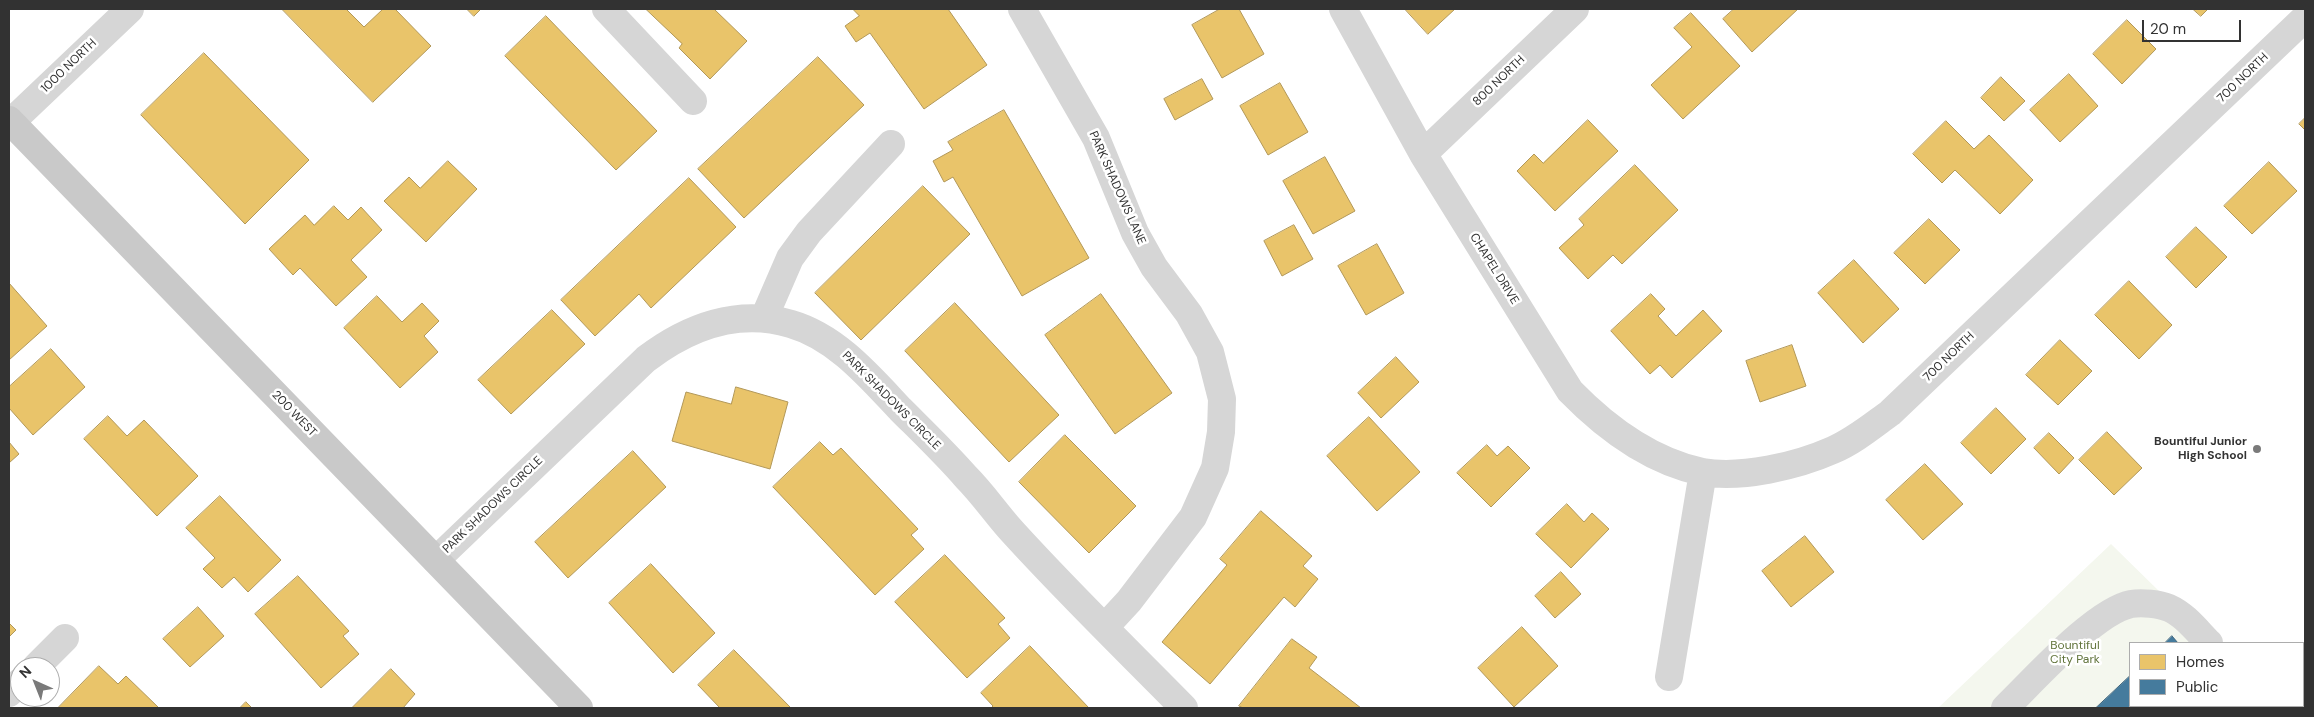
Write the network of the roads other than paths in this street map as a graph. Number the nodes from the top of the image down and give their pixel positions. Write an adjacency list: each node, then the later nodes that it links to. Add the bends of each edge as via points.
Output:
1 (130, 9): 8 (street, 1000 NORTH)
2 (606, 9): 7 (street)
3 (1022, 9): 14 (street, PARK SHADOWS LANE, via 1096,138 1135,233 1210,352 1222,399 1222,432 1215,468 1193,517)
4 (1343, 9): 10 (street, CHAPEL DRIVE)
5 (1575, 9): 10 (street, 800 NORTH)
6 (2305, 18): 12 (street, 700 NORTH, via 1890,413 1841,446 1803,462 1737,473)
7 (693, 101)
8 (9, 122): 13 (main road, 200 WEST)
9 (891, 144): 11 (street, via 808,232 790,258)
10 (1423, 154): 12 (street, CHAPEL DRIVE, via 1570,391 1617,433 1672,462)
11 (764, 318): 13 (street, PARK SHADOWS CIRCLE, via 731,320 700,327 671,340 646,359); 14 (street, PARK SHADOWS CIRCLE, via 792,324 817,335 863,370)
12 (1703, 472): 18 (street)
13 (436, 560): 19 (main road, 200 WEST)
14 (1105, 627): 20 (street, PARK SHADOWS CIRCLE)
15 (65, 638): 17 (street)
16 (2208, 642): 21 (street, via 2169,608 2131,604 2088,628)
17 (46, 657)
18 (1669, 677)
19 (579, 708)
20 (1184, 708)
21 (2005, 708)

